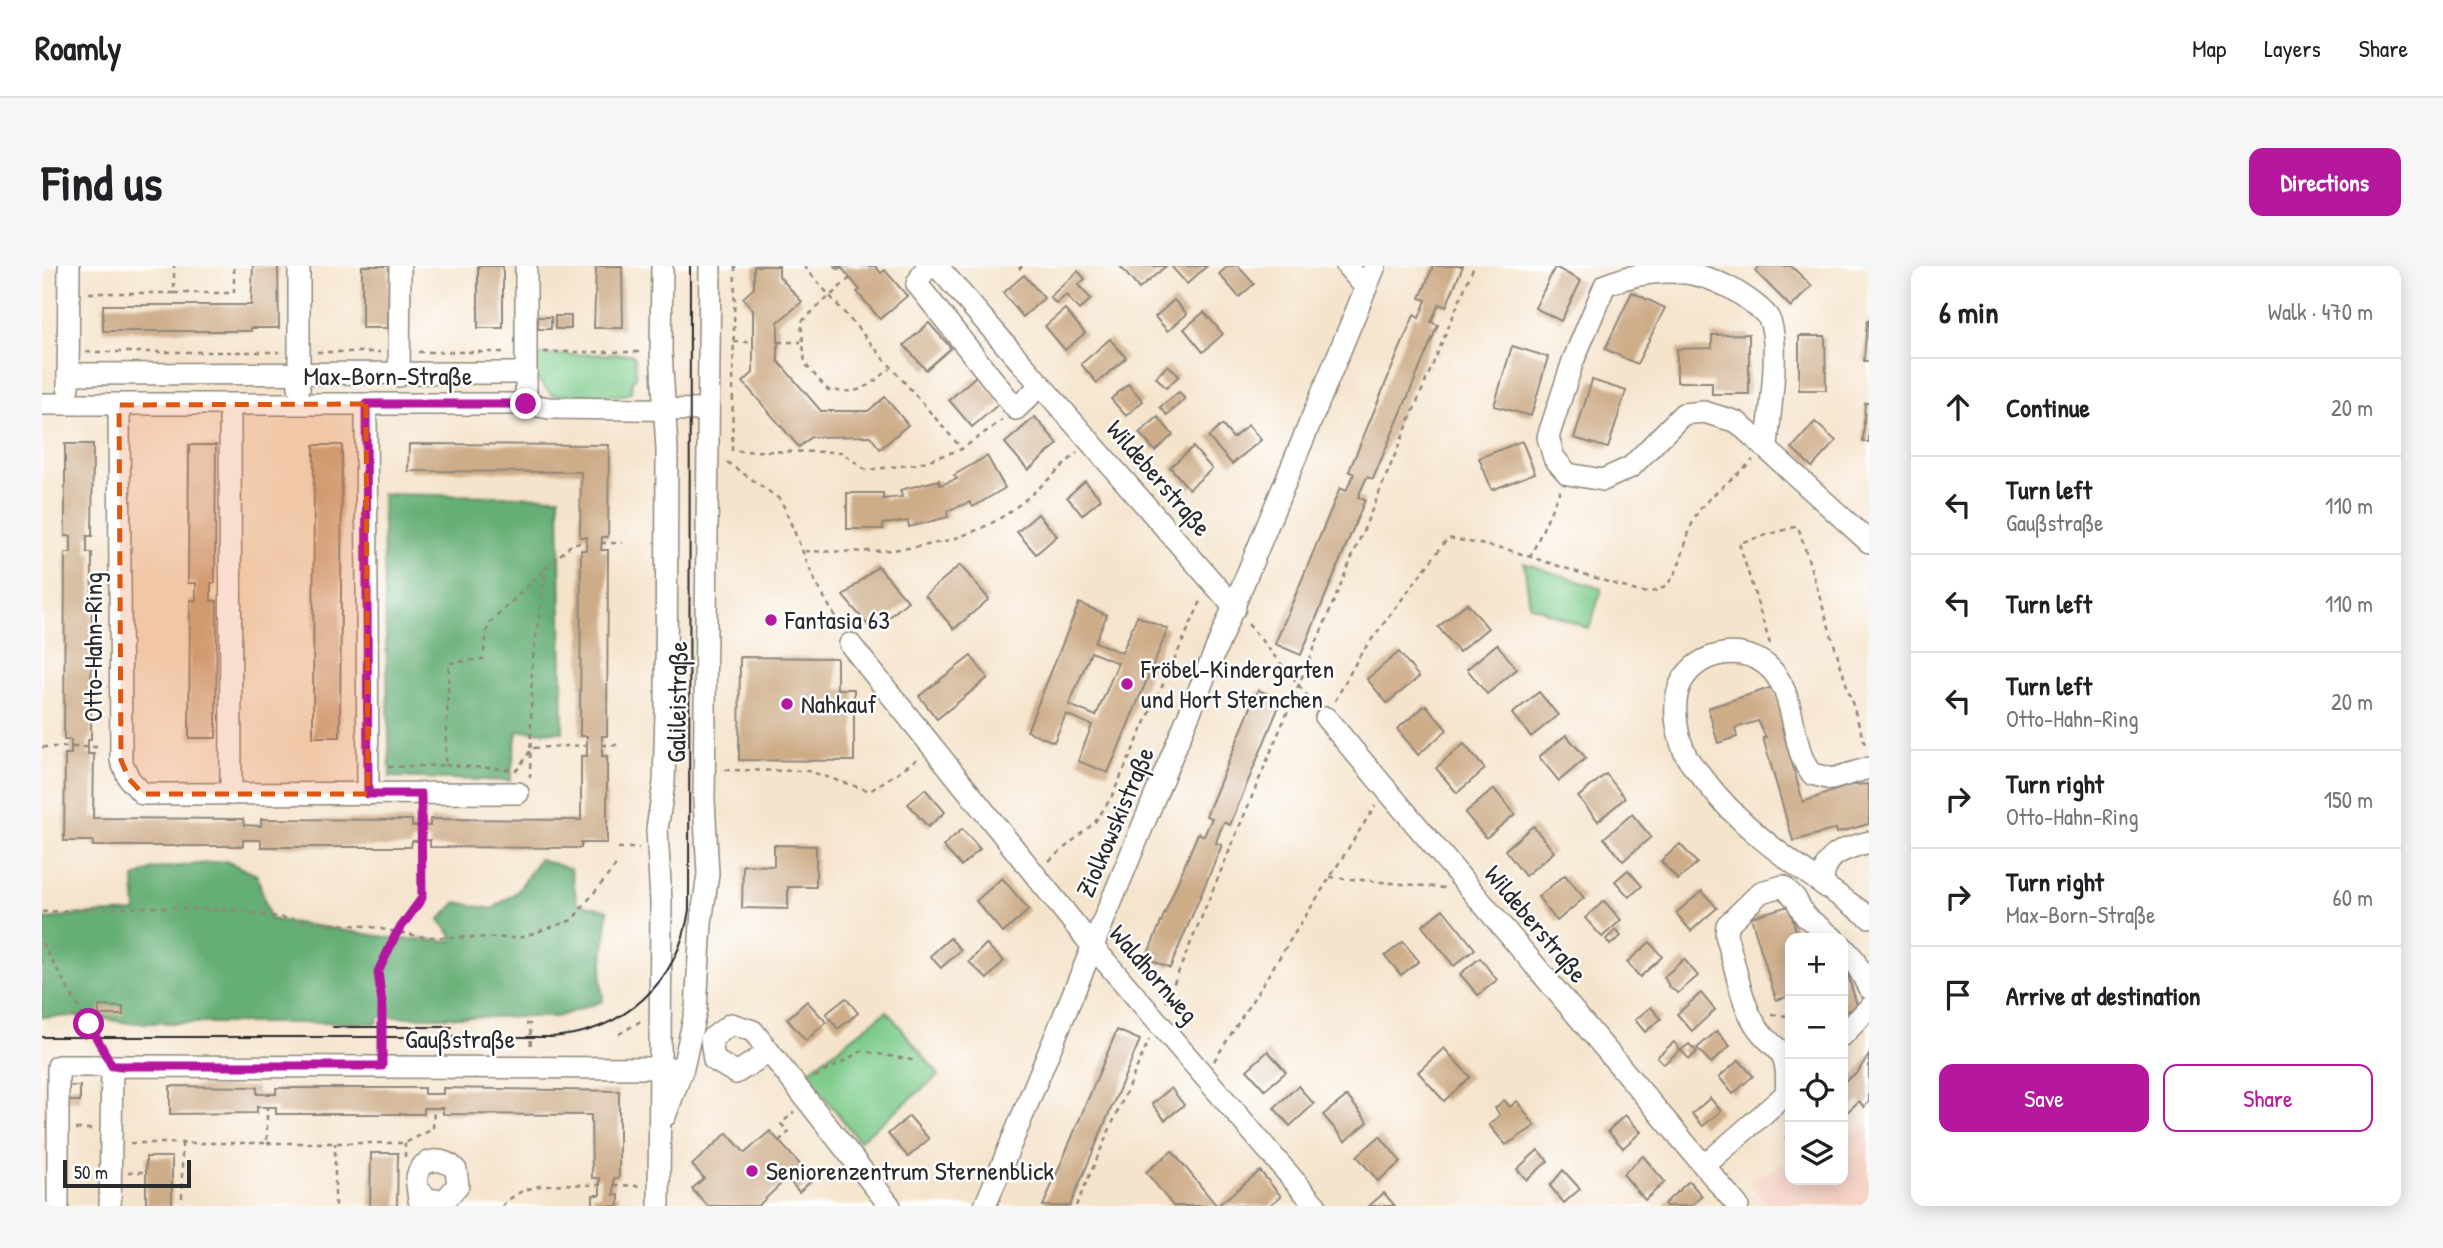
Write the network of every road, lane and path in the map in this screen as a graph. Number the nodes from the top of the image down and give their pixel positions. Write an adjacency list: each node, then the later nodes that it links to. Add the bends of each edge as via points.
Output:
1 (69, 266): 17 (street)
2 (174, 266): 18 (path)
3 (234, 266): 18 (path, via 234,293)
4 (299, 266): 26 (street)
5 (400, 266): 27 (street)
6 (526, 266): 28 (street)
7 (662, 266): 29 (street, Galileistraße)
8 (710, 266): 30 (street, Galileistraße)
9 (735, 266): 20 (path)
10 (804, 266): 19 (path)
11 (936, 266): 36 (street, Wildeberstraße); 44 (street, Wildeberstraße, via 923,271 917,284)
12 (1347, 266): 16 (street)
13 (1375, 266): 16 (street, Ziolkowskistraße)
14 (1474, 266): 63 (path)
15 (850, 278): 19 (path)
16 (1367, 288): 60 (street, Ziolkowskistraße)
17 (69, 293): 18 (path); 25 (street)
18 (174, 293)
19 (830, 296): 23 (path, via 801,322); 31 (path)
20 (734, 342): 21 (path); 24 (path)
21 (753, 342)
22 (778, 342): 23 (path)
23 (801, 342): 31 (path, via 805,364 828,390 864,390)
24 (734, 351): 30 (path); 49 (path, via 732,451 841,452 866,470 917,464)
25 (68, 352): 26 (path); 33 (street)
26 (298, 352): 27 (path); 34 (street)
27 (399, 352): 28 (path); 35 (street)
28 (526, 352): 29 (path); 32 (street)
29 (661, 352): 45 (street, Galileistraße)
30 (709, 352): 46 (street, Galileistraße)
31 (890, 369): 49 (path)
32 (526, 373): 35 (street, Max-Born-Straße); 40 (street)
33 (68, 374): 34 (street, Max-Born-Straße); 38 (street)
34 (299, 375): 35 (street, Max-Born-Straße); 43 (street)
35 (399, 376)
36 (1041, 385): 44 (street); 47 (street, Wildeberstraße)
37 (42, 404): 38 (street, Max-Born-Straße)
38 (68, 404): 41 (street, Max-Born-Straße)
39 (366, 404): 40 (street, Max-Born-Straße); 43 (street, Max-Born-Straße); 74 (street)
40 (526, 404): 45 (street, Max-Born-Straße)
41 (119, 405): 42 (street, Max-Born-Straße); 69 (street, Otto-Hahn-Ring)
42 (230, 405): 43 (street, Max-Born-Straße); 79 (street)
43 (299, 405)
44 (1016, 409): 49 (path)
45 (663, 410): 46 (street, Max-Born-Straße); 106 (street, Galileistraße, via 667,450 666,712 657,838)
46 (708, 410): 107 (street, Galileistraße, via 704,800 708,874 696,1009)
47 (1090, 442): 56 (path, via 1011,511 973,531 920,546 863,553); 59 (street, Wildeberstraße)
48 (1767, 447): 51 (street, via 1737,422 1704,412 1683,414 1631,467 1603,480); 51 (street, via 1774,337 1769,317 1731,285 1703,273 1637,271 1605,285 1573,361 1548,437 1554,458); 52 (street); 57 (path, via 1699,510 1670,584 1654,593)
49 (962, 449)
50 (727, 462): 56 (path, via 781,500)
51 (1568, 474): 57 (path)
52 (1869, 542)
53 (586, 543): 58 (path, via 573,542)
54 (601, 543): 55 (path)
55 (623, 543)
56 (804, 551): 61 (path, via 815,582)
57 (1530, 558): 64 (path, via 1448,538 1360,655)
58 (546, 568): 70 (path, via 531,665); 73 (path, via 488,625 482,659 449,663)
59 (1210, 580): 60 (street, Wildeberstraße); 84 (path, via 1111,798 1095,822)
60 (1235, 608): 63 (path); 93 (street, Ziolkowskistraße)
61 (850, 644): 71 (street, Waldhornweg)
62 (1781, 680): 72 (path, via 1740,543 1798,526); 75 (street, via 1812,774 1832,779); 86 (street, via 1748,655 1729,652 1711,656 1683,680 1675,706 1679,730 1685,754 1716,795 1750,831)
63 (1299, 686): 64 (path); 97 (path)
64 (1326, 718): 77 (street, Wildeberstraße)
65 (587, 745): 70 (path)
66 (602, 745): 67 (path)
67 (618, 745)
68 (42, 747): 69 (path)
69 (121, 747): 79 (street, Otto-Hahn-Ring, via 129,779 143,794)
70 (532, 748): 73 (path, via 517,770); 78 (path, via 530,782)
71 (934, 748): 76 (path, via 870,791 807,771); 84 (street, Waldhornweg)
72 (1869, 758)
73 (445, 765): 74 (path)
74 (367, 768): 80 (street)
75 (1869, 768)
76 (725, 769)
77 (1386, 789): 85 (path); 87 (street, Wildeberstraße)
78 (518, 793): 81 (street, Otto-Hahn-Ring)
79 (231, 794): 80 (street, Otto-Hahn-Ring)
80 (368, 794): 81 (street, Otto-Hahn-Ring)
81 (421, 794): 91 (path, via 422,898)
82 (1869, 842): 86 (street, via 1832,855 1823,872)
83 (618, 863): 91 (path, via 572,920 530,934 494,938)
84 (1035, 874): 93 (street, Waldhornweg)
85 (1330, 877): 87 (path); 108 (path)
86 (1823, 884): 89 (street)
87 (1473, 891): 119 (street, Wildeberstraße)
88 (42, 912): 91 (path, via 235,909)
89 (1869, 917)
90 (1827, 933): 101 (street, via 1805,916 1783,886 1761,892 1727,925 1726,935 1752,1019)
91 (396, 934): 104 (path, via 378,972)
92 (42, 943): 103 (path)
93 (1093, 947): 97 (street, Waldhornweg); 133 (street, Ziolkowskistraße)
94 (1848, 952): 95 (street)
95 (1869, 988)
96 (1869, 1008): 99 (street)
97 (1158, 1021): 108 (street, Waldhornweg); 134 (path)
98 (526, 1024): 105 (path, via 530,1024)
99 (1848, 1030)
100 (769, 1052): 109 (street)
101 (1785, 1059)
102 (917, 1061): 109 (path, via 862,1051)
103 (112, 1066): 104 (street, Gaußstraße); 125 (street, Gaußstraße, via 58,1066); 126 (street)
104 (382, 1066): 105 (street, Gaußstraße)
105 (531, 1067): 106 (street, Gaußstraße)
106 (660, 1068): 107 (street, Gaußstraße); 113 (street, Galileistraße)
107 (683, 1068): 113 (street, Galileistraße)
108 (1204, 1076): 135 (street, Waldhornweg)
109 (802, 1094): 114 (path, via 781,1124 789,1132); 132 (street)
110 (1785, 1100): 119 (street)
111 (267, 1107): 117 (path)
112 (433, 1108): 118 (path, via 433,1129 405,1143)
113 (660, 1131): 124 (street, Galileistraße)
114 (779, 1141)
115 (123, 1143): 116 (path)
116 (182, 1143): 117 (path); 129 (path)
117 (267, 1143): 118 (path)
118 (335, 1143): 130 (path)
119 (1704, 1166): 136 (street, Wildeberstraße)
120 (122, 1172): 121 (path)
121 (146, 1172)
122 (600, 1185): 131 (path, via 527,1187)
123 (614, 1185): 124 (path)
124 (659, 1196)
125 (58, 1206)
126 (110, 1206)
127 (122, 1206): 128 (path)
128 (146, 1206)
129 (182, 1206)
130 (335, 1206)
131 (502, 1206)
132 (890, 1206)
133 (985, 1206)
134 (1076, 1206)
135 (1316, 1206)
136 (1738, 1206)

